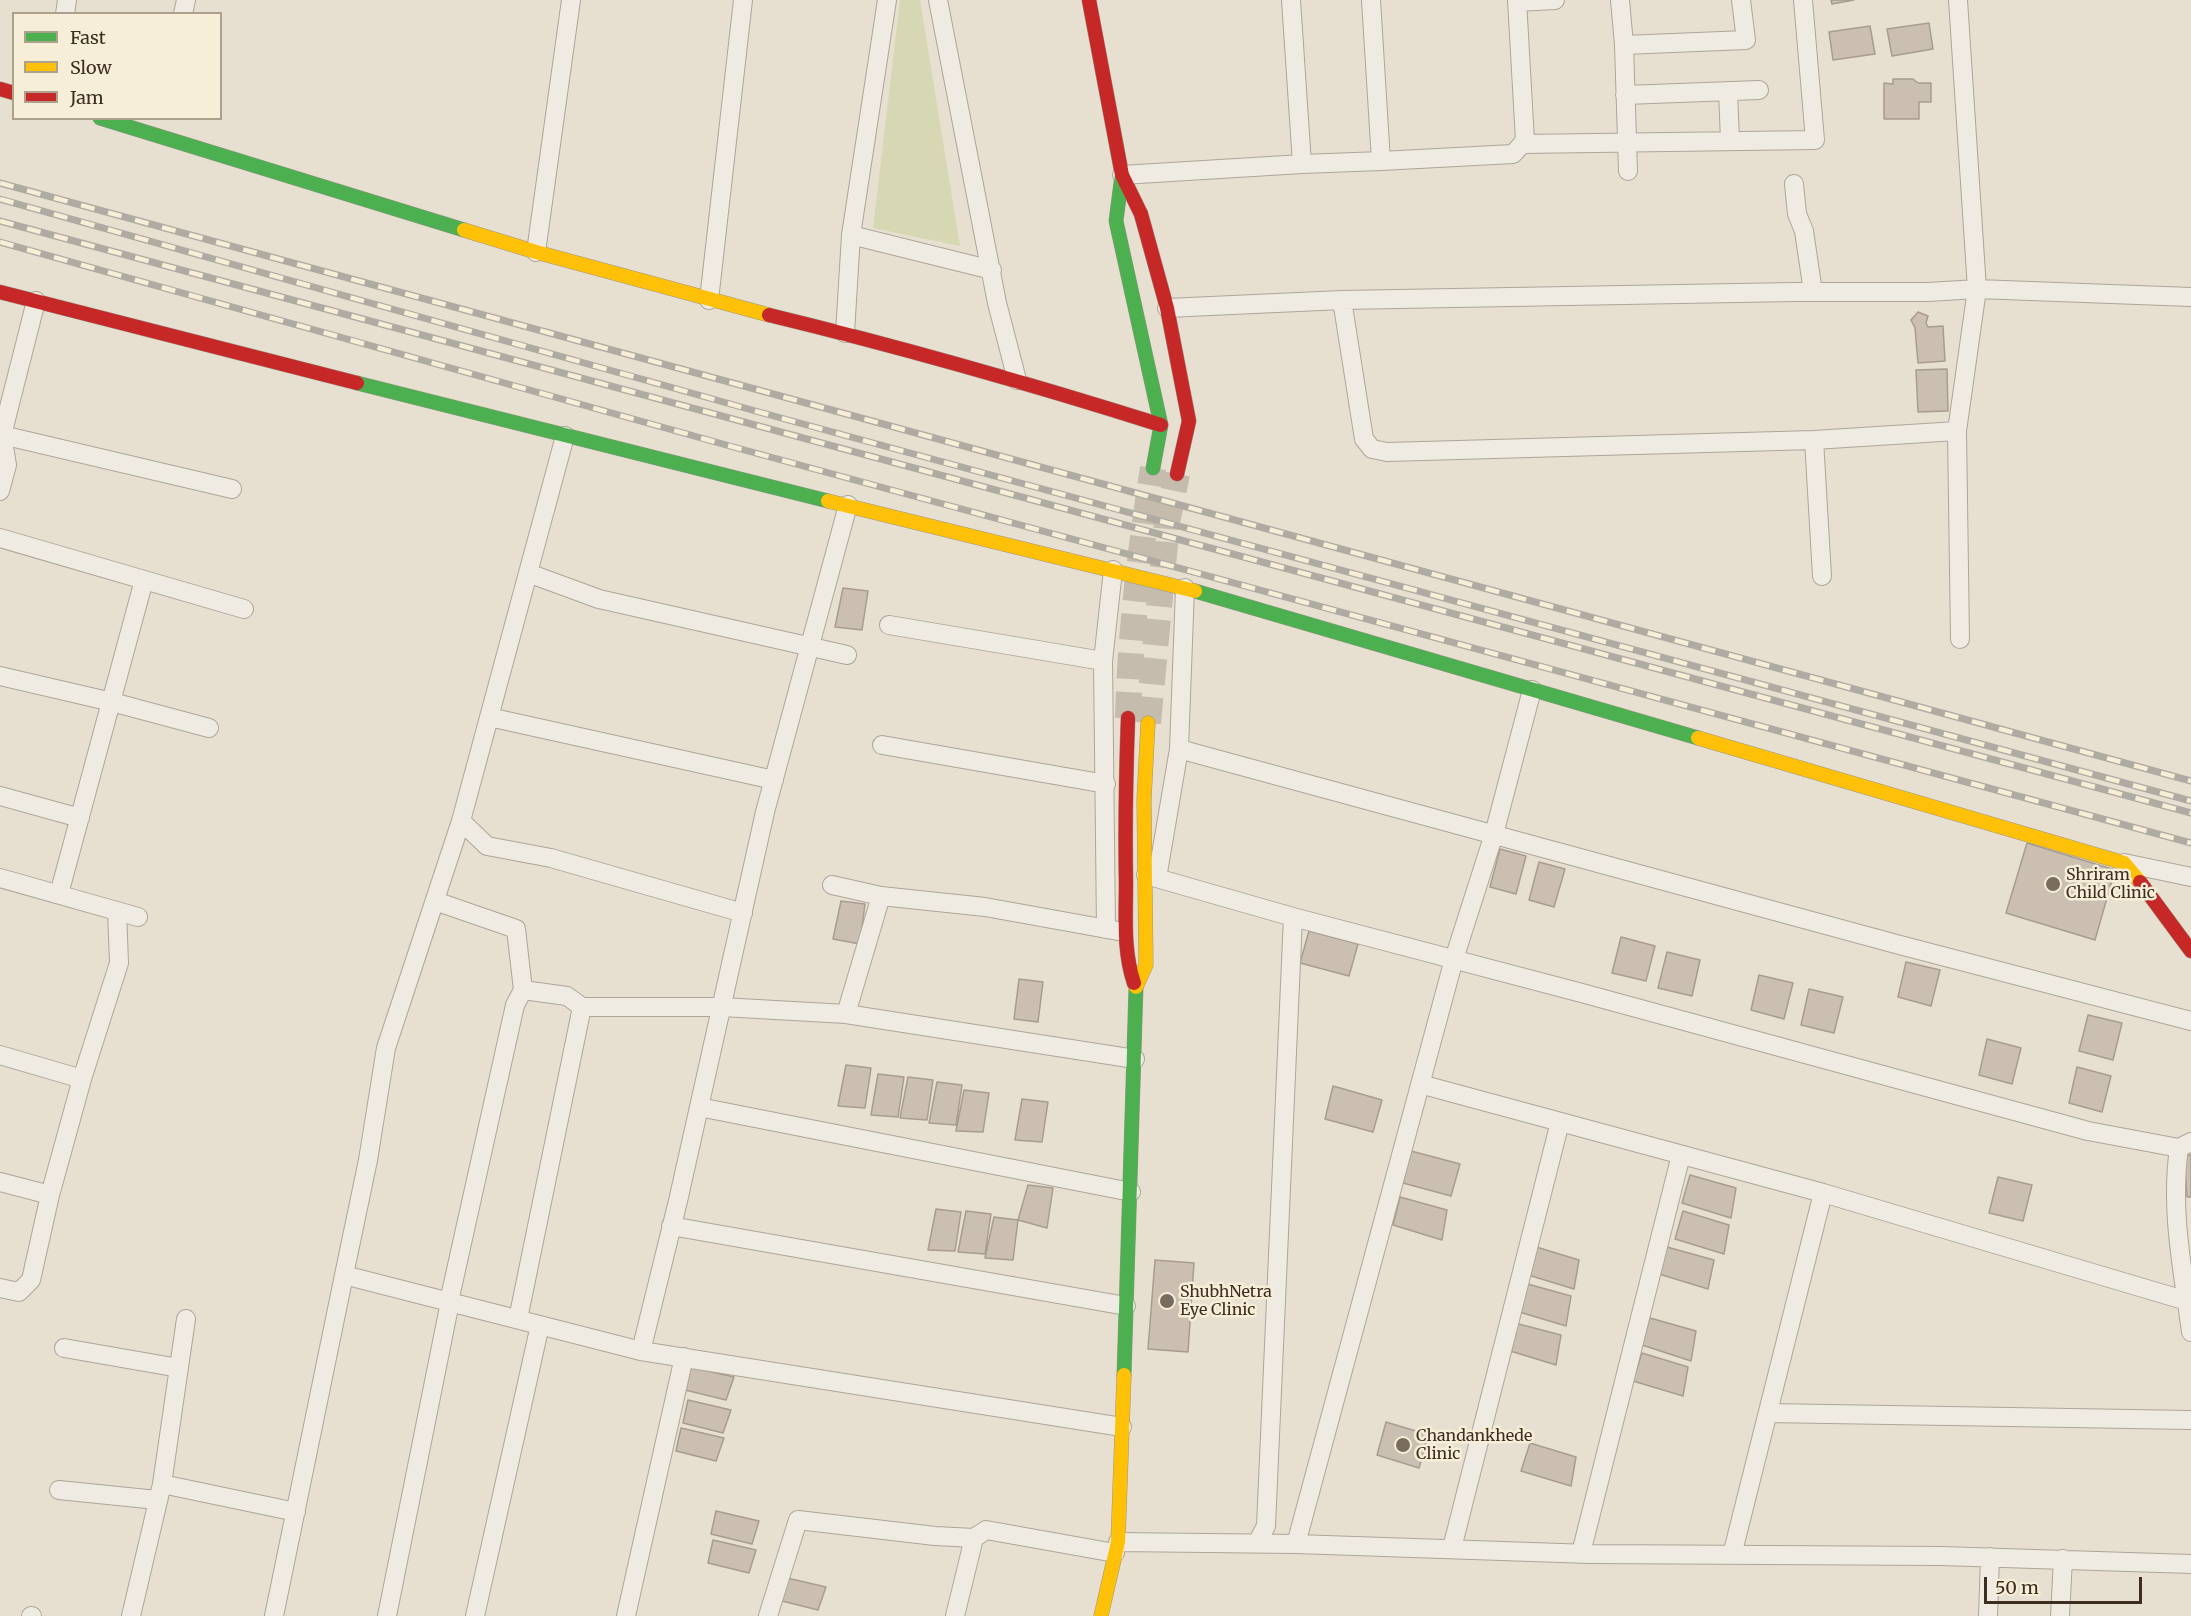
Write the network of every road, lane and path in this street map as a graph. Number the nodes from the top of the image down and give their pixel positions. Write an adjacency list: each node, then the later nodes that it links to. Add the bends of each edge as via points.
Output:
1 (571, 0): 30 (street)
2 (743, 0): 36 (street)
3 (887, 0): 29 (street)
4 (938, 0): 31 (street)
5 (1089, 0): 27 (street)
6 (1290, 0): 25 (street)
7 (1371, 0): 24 (street)
8 (1555, 0): 13 (street)
9 (1620, 0): 14 (street)
10 (1742, 0): 14 (street, via 1746,40)
11 (1803, 0): 21 (street, via 1815,140)
12 (1958, 0): 32 (street)
13 (1517, 1): 23 (street, via 1525,141)
14 (1624, 45): 17 (street)
15 (1759, 90): 16 (street)
16 (1728, 91): 17 (street); 21 (street)
17 (1625, 95): 22 (street)
18 (106, 120): 20 (street)
19 (164, 120): 20 (street)
20 (161, 137): 30 (street)
21 (1730, 141): 22 (street)
22 (1627, 142): 23 (street); 26 (street)
23 (1522, 144): 24 (street, via 1513,154)
24 (1381, 161): 25 (street)
25 (1302, 164): 27 (street)
26 (1628, 171)
27 (1122, 175): 39 (street, via 1141,214); 42 (street, via 1116,221)
28 (1794, 184): 34 (street)
29 (851, 235): 31 (street); 40 (street)
30 (536, 252): 36 (street)
31 (992, 270): 41 (street)
32 (1977, 289): 34 (street); 35 (street); 43 (street)
33 (0, 292): 38 (street)
34 (1814, 292): 37 (street)
35 (2191, 297)
36 (709, 300): 40 (street)
37 (1342, 300): 39 (street); 46 (street, via 1364,439 1372,449 1387,452)
38 (36, 301): 44 (street); 45 (street)
39 (1167, 308): 48 (street, via 1189,421)
40 (844, 333): 41 (street)
41 (1017, 380): 42 (street)
42 (1161, 425): 47 (street)
43 (1957, 431): 46 (street); 60 (street)
44 (2, 435): 49 (street); 50 (street, via 7,465)
45 (565, 436): 51 (street); 54 (street)
46 (1814, 440): 55 (street)
47 (1153, 468)
48 (1177, 474)
49 (232, 489)
50 (0, 491)
51 (848, 505): 53 (street); 61 (street)
52 (0, 538): 56 (street)
53 (1113, 570): 57 (street); 63 (street)
54 (528, 573): 61 (street, via 599,599); 67 (street)
55 (1822, 576)
56 (144, 580): 58 (street); 66 (street)
57 (1185, 588): 65 (street); 72 (street)
58 (244, 609)
59 (889, 625): 63 (street)
60 (1960, 639)
61 (810, 646): 62 (street); 73 (street)
62 (847, 655)
63 (1103, 661): 74 (street)
64 (0, 676): 66 (street)
65 (1532, 690): 78 (street); 79 (street)
66 (112, 702): 70 (street); 76 (street)
67 (489, 717): 73 (street); 77 (street)
68 (1128, 718): 86 (street)
69 (1148, 723): 80 (street, via 1144,791)
70 (209, 728)
71 (882, 745): 74 (street)
72 (1179, 749): 78 (street); 80 (street)
73 (774, 780): 90 (street)
74 (1106, 784): 93 (street)
75 (0, 796): 76 (street)
76 (80, 818): 84 (street)
77 (461, 821): 88 (street); 90 (street, via 487,846 551,858)
78 (1494, 834): 96 (street); 102 (street)
79 (2124, 863): 81 (street); 95 (street)
80 (1152, 876): 87 (street); 92 (street)
81 (2191, 877)
82 (0, 878): 84 (street)
83 (832, 885): 85 (street)
84 (58, 894): 89 (street)
85 (881, 896): 93 (street, via 985,907); 101 (street)
86 (1126, 896): 87 (street); 94 (street)
87 (1146, 897): 97 (street, via 1146,965)
88 (435, 901): 98 (street, via 516,929); 116 (street, via 386,1048)
89 (117, 911): 91 (street); 105 (street, via 119,963)
90 (743, 913): 100 (street)
91 (138, 917)
92 (1293, 917): 96 (street); 136 (street, via 1266,1526)
93 (1106, 929): 94 (street)
94 (1126, 932): 97 (street, via 1129,968)
95 (2191, 951)
96 (1454, 959): 106 (street); 109 (street, via 2088,1131)
97 (1136, 987): 104 (street)
98 (523, 990): 99 (street, via 567,996); 119 (street, via 515,1005)
99 (582, 1006): 100 (street); 122 (street)
100 (722, 1006): 101 (street); 107 (street)
101 (846, 1014): 104 (street)
102 (2191, 1021)
103 (0, 1055): 105 (street)
104 (1135, 1059): 112 (street)
105 (82, 1079): 114 (street)
106 (1420, 1084): 108 (street); 137 (street)
107 (699, 1107): 112 (street); 115 (street)
108 (1560, 1122): 110 (street); 139 (street)
109 (2185, 1145): 118 (street, via 2174,1192)
110 (1681, 1155): 113 (street); 140 (street)
111 (0, 1182): 114 (street)
112 (1131, 1192): 120 (street)
113 (1823, 1193): 118 (street); 129 (street)
114 (50, 1195): 117 (street, via 31,1280 19,1292)
115 (671, 1226): 120 (street); 126 (street)
116 (344, 1275): 119 (street); 134 (street)
117 (0, 1288)
118 (2187, 1301): 124 (street)
119 (450, 1302): 122 (street); 147 (street)
120 (1126, 1306): 131 (street)
121 (186, 1319): 128 (street)
122 (518, 1319): 123 (street)
123 (540, 1325): 126 (street); 148 (street)
124 (2191, 1332)
125 (64, 1348): 128 (street)
126 (641, 1351): 127 (street)
127 (684, 1358): 131 (street); 149 (street)
128 (179, 1368): 133 (street)
129 (1768, 1413): 130 (street); 141 (street)
130 (2191, 1420)
131 (1122, 1428): 138 (street)
132 (59, 1490): 133 (street)
133 (160, 1492): 134 (street); 145 (street)
134 (296, 1512): 146 (street)
135 (974, 1538): 138 (street, via 986,1530); 150 (street, via 798,1520); 151 (street)
136 (1257, 1544): 137 (street); 138 (street)
137 (1296, 1544): 139 (street)
138 (1116, 1548): 152 (street)
139 (1452, 1548): 140 (street)
140 (1581, 1553): 141 (street)
141 (1732, 1555): 142 (street)
142 (1990, 1557): 143 (street); 153 (street)
143 (2063, 1559): 144 (street); 154 (street)
144 (2191, 1564)
145 (131, 1616)
146 (274, 1616)
147 (387, 1616)
148 (475, 1616)
149 (626, 1616)
150 (768, 1616)
151 (955, 1616)
152 (1101, 1616)
153 (1988, 1616)
154 (2060, 1616)

